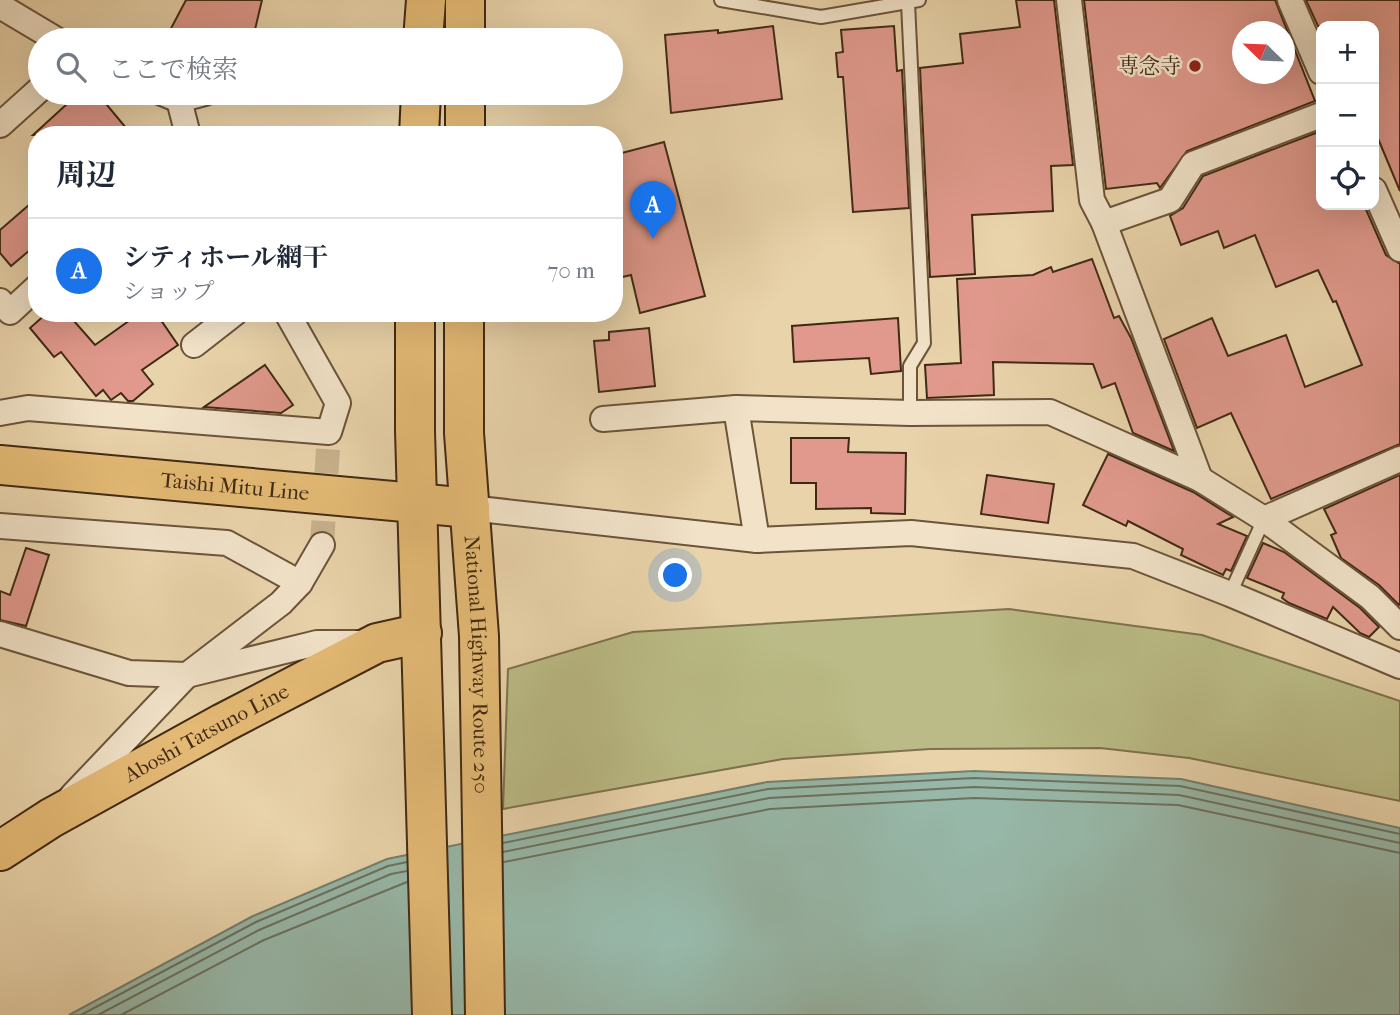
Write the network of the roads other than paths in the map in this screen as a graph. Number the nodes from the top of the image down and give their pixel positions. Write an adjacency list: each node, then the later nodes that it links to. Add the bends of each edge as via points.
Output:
1 (426, 0): 9 (main road)
2 (465, 0): 10 (main road)
3 (721, 0): 6 (lane, via 821,17)
4 (1069, 0): 22 (street, via 1092,200)
5 (1290, 0): 11 (street)
6 (913, 1): 32 (lane, via 924,343 910,366)
7 (0, 6): 8 (street)
8 (37, 28)
9 (424, 28)
10 (465, 28)
11 (1316, 60)
12 (28, 100): 17 (street)
13 (175, 105): 18 (street)
14 (420, 105): 19 (main road)
15 (465, 105): 20 (main road)
16 (1316, 117): 22 (street, via 1193,164 1170,200)
17 (0, 125)
18 (184, 126)
19 (419, 126)
20 (465, 126)
21 (1379, 201): 23 (street)
22 (1104, 223): 37 (street)
23 (1399, 243)
24 (28, 295): 25 (street, via 10,312)
25 (0, 301)
26 (223, 322): 30 (street)
27 (292, 322): 33 (street, via 338,403 329,432 28,408)
28 (415, 322): 38 (main road)
29 (464, 322): 39 (main road, National Highway Route 250, via 464,433)
30 (194, 345)
31 (736, 408): 32 (street); 34 (street); 42 (street)
32 (910, 412): 37 (street, via 1050,412)
33 (0, 414)
34 (603, 419)
35 (1400, 458): 40 (street)
36 (0, 465): 38 (main road, Taishi Mitu Line)
37 (1200, 479): 40 (street)
38 (418, 504): 39 (main road, Taishi Mitu Line); 49 (main road)
39 (470, 508): 42 (street); 55 (main road, National Highway Route 250, via 479,636)
40 (1265, 519): 45 (lane); 46 (street, via 1370,597)
41 (0, 526): 44 (street, via 227,543)
42 (757, 540): 45 (street, via 911,533 1133,556)
43 (322, 545): 44 (street)
44 (300, 583): 51 (street, via 281,603)
45 (1230, 594): 50 (street)
46 (1400, 627)
47 (0, 634): 51 (street, via 129,673)
48 (377, 643): 49 (main road, Aboshi Tatsuno Line); 51 (street, via 317,643); 52 (main road, Aboshi Tatsuno Line)
49 (423, 646): 54 (main road)
50 (1400, 666)
51 (187, 675): 52 (street)
52 (51, 818): 53 (main road, Aboshi Tatsuno Line)
53 (0, 851)
54 (432, 1015)
55 (485, 1015)

